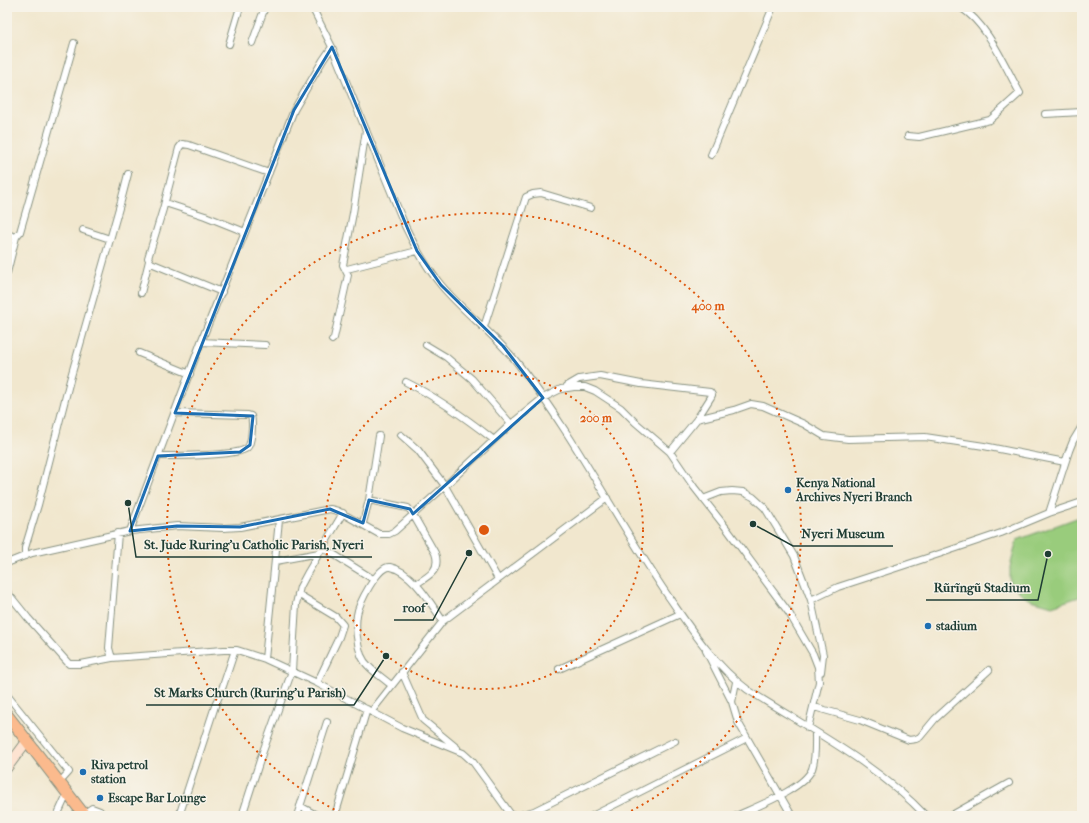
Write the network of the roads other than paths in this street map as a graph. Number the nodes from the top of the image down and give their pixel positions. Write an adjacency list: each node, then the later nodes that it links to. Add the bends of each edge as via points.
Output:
1 (240, 7): 8 (street)
2 (265, 7): 7 (street)
3 (312, 7): 9 (street)
4 (773, 7): 14 (street)
5 (960, 7): 13 (street, via 984,30 1020,93 990,120 919,137)
6 (74, 43): 22 (street, via 20,232)
7 (252, 43)
8 (229, 44)
9 (332, 47): 12 (street); 15 (street, via 294,110)
10 (1082, 112): 11 (street)
11 (1044, 114)
12 (366, 128): 24 (street); 26 (street, via 343,265)
13 (908, 136)
14 (711, 154)
15 (269, 173): 17 (street, via 182,144 178,150); 20 (street)
16 (128, 174): 23 (street)
17 (165, 203): 20 (street); 25 (street, via 148,254)
18 (591, 208): 30 (street, via 541,193 526,197)
19 (83, 230): 23 (street)
20 (245, 232): 28 (street)
21 (7, 234): 22 (street)
22 (16, 237): 27 (street)
23 (110, 239): 64 (street, via 69,383)
24 (417, 251): 26 (street); 30 (street, via 441,285)
25 (149, 261): 28 (street); 29 (street)
26 (347, 269): 31 (street, via 348,275)
27 (7, 273)
28 (222, 292): 32 (street)
29 (140, 293)
30 (484, 327): 39 (street, via 519,365)
31 (332, 340)
32 (201, 342): 33 (street); 36 (street)
33 (265, 345)
34 (426, 345): 42 (street, via 472,379)
35 (139, 353): 36 (street)
36 (190, 374): 40 (street)
37 (406, 382): 46 (street, via 445,403)
38 (561, 389): 39 (street); 41 (street, via 579,379 600,376 641,384 710,392 712,395); 47 (street, via 586,387 595,391 621,408)
39 (543, 398): 42 (street); 51 (street)
40 (175, 413): 48 (street); 48 (street, via 251,416 250,445 246,450 233,453)
41 (697, 419): 47 (street); 49 (street, via 751,404 763,406 824,436 848,439 925,437)
42 (511, 424): 46 (street)
43 (1082, 426): 49 (street)
44 (401, 435): 50 (street, via 418,450)
45 (379, 436): 53 (street)
46 (494, 440): 50 (street)
47 (670, 452): 52 (street)
48 (158, 456): 60 (street)
49 (1065, 462): 56 (street)
50 (445, 486): 57 (street); 69 (street)
51 (607, 498): 67 (street); 69 (street); 74 (street)
52 (703, 499): 73 (street, via 732,491 754,497 765,508 794,556); 85 (street, via 789,612 813,654)
53 (370, 500): 57 (street, via 408,508); 59 (street)
54 (1082, 502): 56 (street)
55 (342, 513): 58 (street, via 330,509); 59 (street); 62 (street)
56 (1048, 513): 73 (street, via 1001,533 838,587)
57 (413, 514): 59 (street, via 389,534 380,534); 70 (street, via 437,559 430,575)
58 (279, 520): 60 (street, via 240,527 177,526); 65 (street)
59 (363, 523)
60 (130, 531): 61 (street)
61 (118, 533): 64 (street); 78 (street, via 109,648)
62 (322, 547): 63 (street); 68 (street)
63 (319, 553): 65 (street); 72 (street)
64 (25, 556): 66 (street)
65 (276, 561): 79 (street)
66 (7, 563)
67 (511, 573)
68 (373, 579): 70 (street, via 382,569 390,567); 87 (street, via 357,613 359,646 368,666)
69 (498, 579): 75 (street)
70 (416, 584): 75 (street)
71 (7, 592): 78 (street, via 69,664)
72 (298, 594): 82 (street); 86 (street, via 336,617 343,625)
73 (811, 600): 85 (street, via 823,655)
74 (680, 614): 76 (street); 80 (street)
75 (443, 621): 83 (street)
76 (704, 646): 84 (street); 89 (street)
77 (235, 650): 78 (street, via 202,650); 79 (street); 111 (street)
78 (112, 658)
79 (266, 659): 82 (street)
80 (559, 669)
81 (989, 670): 90 (street, via 935,719 920,737 913,740)
82 (292, 671): 86 (street); 112 (street)
83 (402, 672): 87 (street); 99 (street, via 423,720)
84 (736, 682): 89 (street); 94 (street)
85 (820, 682): 90 (street)
86 (317, 683): 91 (street)
87 (391, 685): 91 (street)
88 (7, 695): 101 (street, via 69,772)
89 (732, 702): 96 (street)
90 (814, 706): 94 (street)
91 (369, 710): 99 (street, via 402,728); 115 (street)
92 (7, 715): 97 (highway)
93 (327, 722): 105 (street)
94 (808, 728): 95 (street)
95 (815, 732): 104 (street, via 814,760 810,773 801,783); 121 (street, via 874,771)
96 (747, 738): 104 (street); 107 (street)
97 (27, 741): 100 (street); 101 (highway)
98 (675, 741): 106 (street)
99 (464, 754): 116 (street, via 474,762)
100 (7, 768)
101 (59, 783): 103 (highway)
102 (1009, 783): 122 (street)
103 (67, 794): 108 (highway); 109 (street)
104 (780, 795): 119 (street); 120 (street)
105 (300, 806): 113 (street); 114 (street)
106 (535, 813): 117 (street)
107 (604, 813): 118 (street)
108 (84, 815): 110 (street, via 92,808 100,811)
109 (57, 816)
110 (103, 816)
111 (179, 816)
112 (242, 816)
113 (297, 816)
114 (318, 816)
115 (334, 816)
116 (512, 816)
117 (517, 816)
118 (592, 816)
119 (736, 816)
120 (792, 816)
121 (926, 816)
122 (950, 816)

